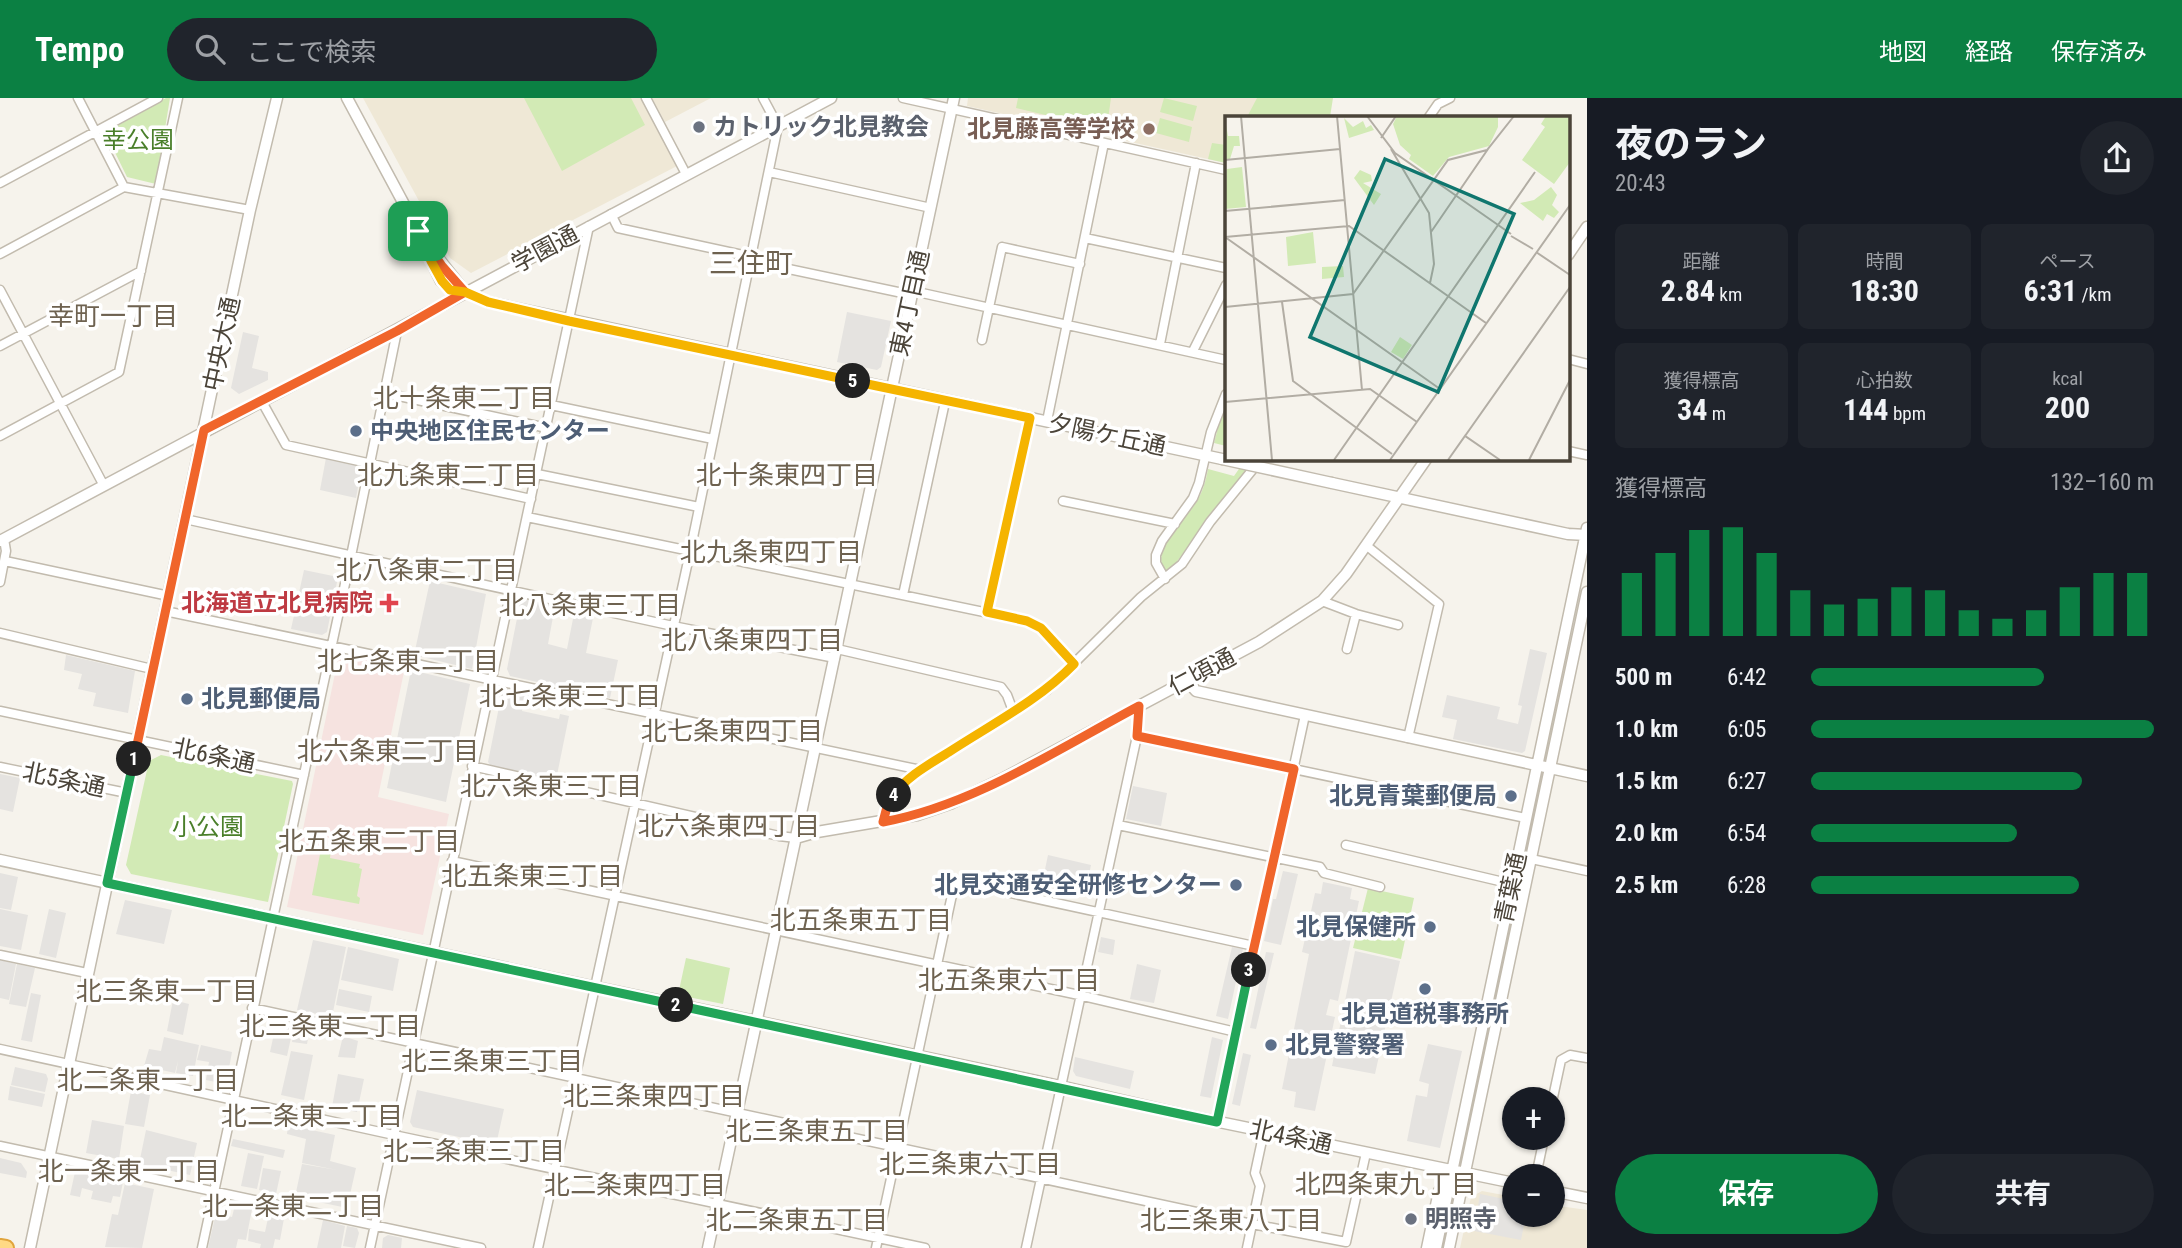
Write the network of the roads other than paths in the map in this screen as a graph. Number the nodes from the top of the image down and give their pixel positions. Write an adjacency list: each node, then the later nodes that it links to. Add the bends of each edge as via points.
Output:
1 (78, 98): 15 (street)
2 (158, 98): 15 (street)
3 (178, 98): 23 (street)
4 (277, 98): 25 (street, 中央大通)
5 (347, 98): 39 (street, 夕陽ケ丘通, via 418,231)
6 (646, 98): 20 (street)
7 (763, 98): 14 (street)
8 (831, 98): 14 (street, 学園通)
9 (904, 98): 12 (street)
10 (954, 98): 12 (street, 東4丁目通)
11 (1450, 98): 13 (street)
12 (951, 110): 16 (street); 24 (street, 東4丁目通)
13 (1430, 116)
14 (778, 126): 19 (street); 20 (street, 学園通)
15 (96, 130): 21 (street); 22 (street)
16 (1104, 143): 17 (street); 29 (street)
17 (1196, 163): 18 (street); 32 (street)
18 (1225, 170)
19 (769, 172): 24 (street); 33 (street)
20 (686, 174): 26 (street, 学園通)
21 (0, 183)
22 (124, 187): 23 (street); 31 (street)
23 (159, 192): 25 (street); 36 (street)
24 (931, 208): 40 (street, 東4丁目通)
25 (250, 210): 64 (street, 中央大通)
26 (611, 214): 27 (street, 学園通); 33 (street, via 618,228)
27 (589, 226): 39 (street, 学園通); 42 (street)
28 (1587, 227): 30 (street)
29 (1085, 238): 32 (street); 34 (street)
30 (1570, 252)
31 (0, 254)
32 (1178, 257): 35 (street); 47 (street)
33 (751, 259): 40 (street); 50 (street)
34 (1080, 264): 41 (street, via 1002,247); 43 (street)
35 (1225, 268)
36 (141, 271): 45 (street); 59 (street, via 119,372)
37 (1225, 289): 49 (street)
38 (0, 290): 45 (street)
39 (465, 292): 42 (street, 夕陽ケ丘通); 44 (street, 学園通)
40 (912, 293): 41 (street); 54 (street, 東4丁目通)
41 (989, 308): 43 (street); 46 (street)
42 (569, 321): 50 (street, 夕陽ケ丘通); 60 (street)
43 (1067, 325): 47 (street); 62 (street)
44 (397, 331): 55 (street); 57 (street, 学園通)
45 (23, 333): 48 (street); 59 (street)
46 (982, 340)
47 (1160, 344): 49 (street)
48 (0, 346)
49 (1193, 351): 51 (street)
50 (730, 354): 54 (street, 夕陽ケ丘通); 66 (street)
51 (1225, 359)
52 (1570, 360): 53 (street)
53 (1587, 364)
54 (892, 390): 58 (street, 夕陽ケ丘通); 90 (street, 東4丁目通)
55 (385, 393): 63 (street); 72 (street)
56 (1225, 399): 67 (street)
57 (261, 400): 64 (street, 学園通); 72 (street, via 286,445)
58 (945, 402): 61 (street, 夕陽ケ丘通); 93 (street)
59 (60, 404): 65 (street); 74 (street)
60 (551, 405): 63 (street); 66 (street)
61 (1030, 418): 62 (street, 夕陽ケ丘通); 97 (street)
62 (1047, 421): 67 (street, 夕陽ケ丘通)
63 (547, 428): 73 (street)
64 (204, 430): 74 (street, 学園通); 80 (street, 中央大通)
65 (0, 436)
66 (713, 439): 78 (street)
67 (1205, 456): 68 (street, 夕陽ケ丘通, bridge); 81 (street, via 1193,498)
68 (1225, 460)
69 (1227, 460): 75 (street, 夕陽ケ丘通, bridge)
70 (1260, 460): 88 (street, via 1182,564)
71 (1426, 460): 75 (street, 仁頃通)
72 (370, 463): 76 (street); 86 (street)
73 (537, 474): 76 (street); 78 (street)
74 (103, 484): 83 (street, 学園通)
75 (1401, 496): 82 (street, 夕陽ケ丘通, via 1568,534); 84 (street, 仁頃通)
76 (531, 499): 79 (street)
77 (1063, 501): 81 (street)
78 (699, 507): 85 (street)
79 (527, 517): 85 (street); 91 (street)
80 (185, 519): 86 (street); 94 (street, 中央大通)
81 (1175, 524): 88 (street, via 1156,555)
82 (1586, 533): 119 (street, 青葉通)
83 (2, 540): 87 (street)
84 (1367, 546): 95 (street, 仁頃通); 115 (street, via 1438,604)
85 (690, 552): 90 (street); 100 (street)
86 (351, 555): 91 (street); 102 (street)
87 (5, 561): 89 (street); 94 (street)
88 (1165, 579): 105 (street)
89 (0, 582)
90 (850, 585): 93 (street); 104 (street, 東4丁目通)
91 (511, 590): 100 (street); 107 (street)
92 (1587, 592): 121 (street, 青葉通)
93 (903, 595): 97 (street)
94 (169, 596): 96 (street, 中央大通)
95 (1322, 601): 98 (street); 108 (street, 仁頃通, via 1259,642)
96 (165, 611): 102 (street); 106 (street, 中央大通)
97 (987, 612): 105 (street, via 1041,628)
98 (1356, 614): 99 (street); 103 (street)
99 (1398, 625)
100 (673, 626): 104 (street); 112 (street)
101 (0, 633): 106 (street)
102 (331, 646): 107 (street); 124 (street)
103 (1347, 649)
104 (836, 653): 111 (street, via 989,683 1001,687); 117 (street, 東4丁目通)
105 (1074, 664): 111 (street, via 1047,690)
106 (152, 669): 116 (street, 中央大通)
107 (491, 680): 112 (street); 118 (street)
108 (1186, 680): 109 (street, 仁頃通); 113 (street, via 1196,691)
109 (1139, 706): 114 (street); 129 (street, 仁頃通, via 952,803)
110 (0, 711): 116 (street, 北6条通)
111 (1013, 711): 123 (street)
112 (653, 714): 117 (street); 127 (street)
113 (1305, 715): 115 (street); 122 (street)
114 (1137, 736): 122 (street); 130 (street)
115 (1408, 737): 119 (street)
116 (137, 741): 124 (street, 北6条通); 126 (street, 中央大通)
117 (815, 749): 123 (street); 131 (street, 東4丁目通)
118 (472, 766): 127 (street); 137 (street)
119 (1537, 766): 121 (street); 128 (street, 青葉通)
120 (0, 767): 126 (street, 北5条通)
121 (1549, 768): 125 (street); 135 (street, 青葉通)
122 (1294, 769): 128 (street); 134 (street)
123 (921, 770): 129 (street, via 900,786)
124 (304, 775): 144 (street)
125 (1587, 776)
126 (127, 793): 139 (street, 中央大通)
127 (634, 804): 131 (street); 142 (street)
128 (1526, 818): 133 (street, 青葉通)
129 (883, 822): 131 (street, 仁頃通)
130 (1118, 825): 134 (street); 143 (street)
131 (796, 838): 145 (street, 東4丁目通)
132 (1346, 845): 140 (street)
133 (1518, 856): 135 (street); 140 (street, 青葉通)
134 (1275, 858): 141 (street); 146 (street)
135 (1530, 858): 138 (street); 175 (street, 青葉通)
136 (0, 860): 139 (street, 北4条通)
137 (452, 861): 142 (street); 147 (street)
138 (1587, 871)
139 (107, 883): 144 (street, 北4条通); 150 (street, 中央大通)
140 (1512, 884): 174 (street, 青葉通)
141 (1380, 887)
142 (613, 896): 145 (street); 151 (street)
143 (1099, 911): 146 (street); 149 (street, via 955,881); 152 (street)
144 (273, 918): 147 (street, 北4条通); 153 (street)
145 (776, 930): 149 (street); 154 (street, 東4丁目通)
146 (1255, 946): 155 (street)
147 (433, 953): 151 (street, 北4条通); 156 (street)
148 (0, 955): 150 (street)
149 (937, 965): 152 (street); 158 (street)
150 (87, 973): 160 (street, 中央大通)
151 (595, 988): 154 (street, 北4条通); 161 (street)
152 (1079, 995): 155 (street); 162 (street)
153 (252, 1008): 156 (street); 164 (street)
154 (756, 1022): 158 (street, 北4条通); 165 (street, 東4丁目通)
155 (1236, 1032): 166 (street)
156 (414, 1044): 161 (street); 168 (street)
157 (0, 1049): 160 (street)
158 (918, 1057): 162 (street, 北4条通); 170 (street)
159 (1587, 1058): 163 (street, via 1570,1055 1561,1060)
160 (68, 1063): 164 (street); 172 (street, 中央大通)
161 (575, 1078): 165 (street); 173 (street)
162 (1060, 1086): 166 (street, 北4条通); 176 (street)
163 (1555, 1087)
164 (234, 1099): 168 (street); 178 (street)
165 (737, 1112): 170 (street); 181 (street, 東4丁目通)
166 (1217, 1122): 167 (street, 北4条通)
167 (1264, 1131): 171 (street, 北4条通); 182 (street, via 1255,1173 1260,1186)
168 (394, 1135): 173 (street); 183 (street)
169 (0, 1146): 172 (street)
170 (898, 1148): 176 (street); 184 (street)
171 (1366, 1153): 174 (street, 北4条通); 182 (street, via 1346,1242)
172 (47, 1156): 178 (street); 187 (street, 中央大通)
173 (555, 1170): 181 (street); 191 (street)
174 (1452, 1170): 175 (street, 北4条通); 196 (street, via 1439,1191); 197 (street, 青葉通)
175 (1464, 1172): 177 (street, 北4条通); 198 (street, 青葉通)
176 (1040, 1178): 182 (street); 194 (street)
177 (1502, 1180)
178 (214, 1190): 183 (street); 188 (street)
179 (1565, 1194): 180 (street)
180 (1587, 1198)
181 (717, 1203): 184 (street); 192 (street, 東4丁目通)
182 (1252, 1224): 195 (street)
183 (374, 1225): 189 (street); 190 (street)
184 (877, 1243): 193 (street)
185 (0, 1247): 186 (highway)
186 (6, 1248)
187 (30, 1248)
188 (202, 1248)
189 (370, 1248)
190 (481, 1248)
191 (538, 1248)
192 (708, 1248)
193 (925, 1248)
194 (1026, 1248)
195 (1247, 1248)
196 (1427, 1248)
197 (1436, 1248)
198 (1449, 1248)

